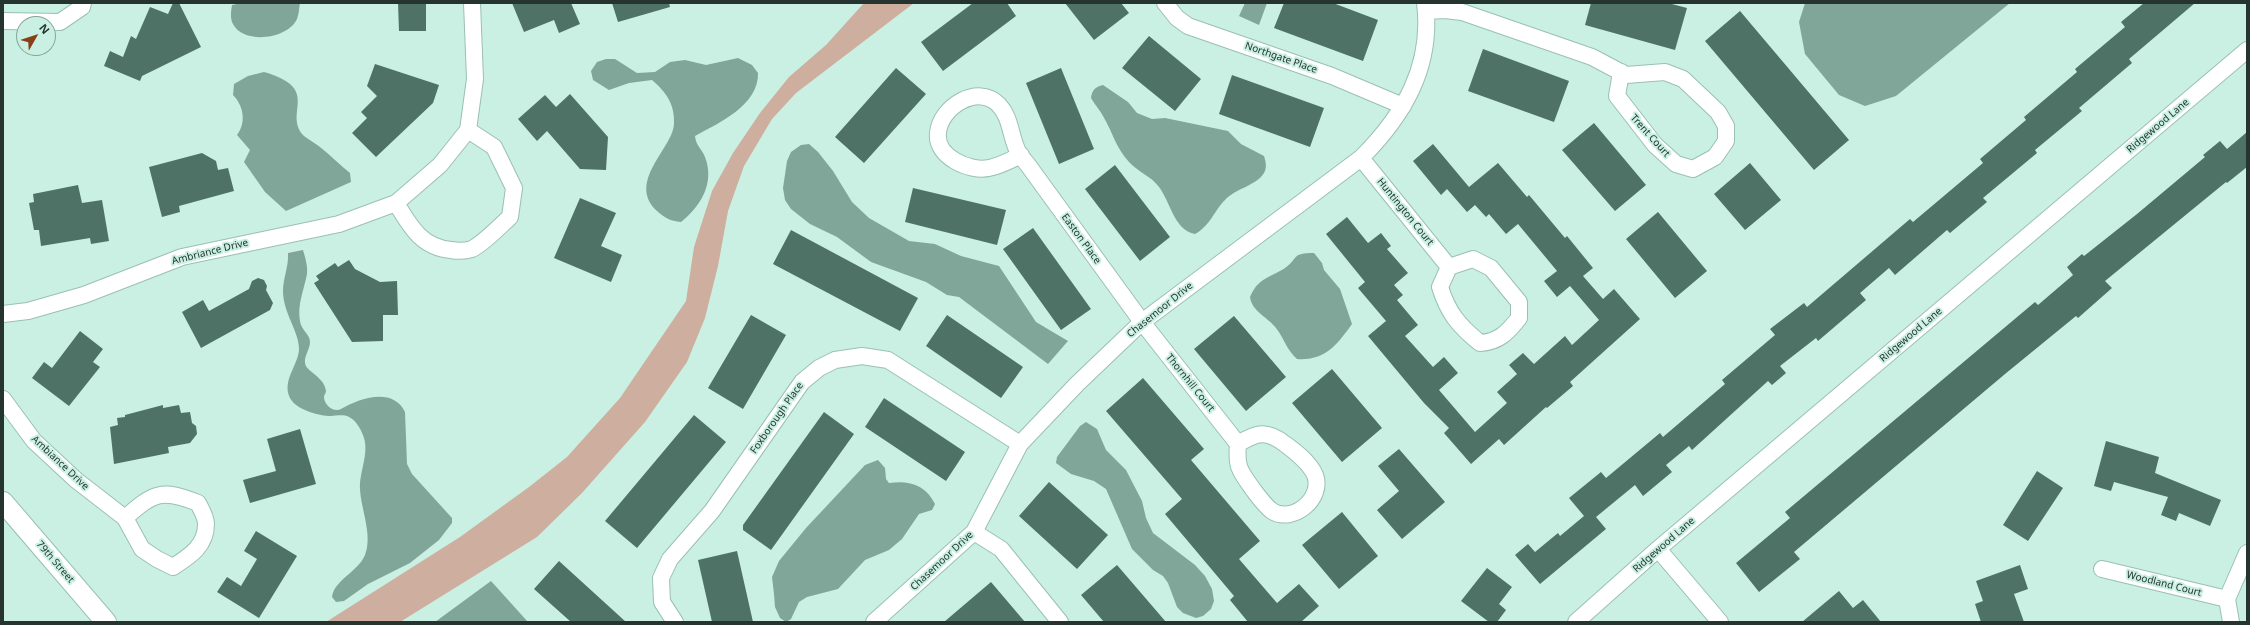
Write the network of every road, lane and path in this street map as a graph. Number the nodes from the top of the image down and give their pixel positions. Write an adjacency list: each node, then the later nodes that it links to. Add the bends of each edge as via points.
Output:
1 (83, 3): 5 (street, via 82,7 60,22)
2 (472, 3): 9 (street, via 475,79)
3 (1165, 3): 8 (street, Northgate Place, via 1177,18 1188,26 1332,76)
4 (1425, 7): 7 (street, Trent Court, via 1462,12 1592,57); 8 (street, Chasemoor Drive, via 1425,52)
5 (3, 21)
6 (2247, 50): 22 (street, Ridgewood Lane)
7 (1621, 72): 7 (street, Trent Court, via 1626,75 1665,72 1683,79 1718,112 1726,126 1726,141 1715,157 1693,170 1676,164 1655,145 1618,96)
8 (1403, 106): 11 (street, Chasemoor Drive, via 1384,135)
9 (468, 130): 12 (street, Ambriance Drive, via 440,165); 12 (street, via 494,147 514,188 510,218 472,249 442,250 425,242 412,230)
10 (1021, 155): 10 (street, Easton Place, via 1016,149 1009,121 998,104 983,95 966,98 940,122 937,135 944,153 959,164 988,168); 15 (street, Easton Place)
11 (1361, 158): 13 (street, Huntington Court); 15 (street, Chasemoor Drive)
12 (396, 203): 14 (street, Ambriance Drive, via 339,224 182,257 84,295 28,311)
13 (1449, 267): 13 (street, via 1473,259 1491,268 1519,302 1519,318 1510,330 1492,342 1480,343 1461,328 1445,304 1440,287)
14 (3, 314)
15 (1142, 322): 17 (street, Chasemoor Drive, via 1077,384); 18 (street, Thornhill Court)
16 (3, 399): 20 (street, Ambiance Drive, via 34,441 76,480)
17 (1020, 444): 21 (street, Chasemoor Drive); 27 (street, Foxborough Place, via 888,360 862,356 835,360 819,368 802,382 712,512 670,559 661,578 662,602)
18 (1238, 444): 18 (street, via 1236,463 1259,498 1273,512 1289,514 1302,509 1312,501 1317,487 1314,475 1300,455 1282,441 1264,434 1254,434)
19 (3, 502): 26 (street, 79th Street)
20 (125, 518): 20 (street, Ambiance Drive, via 142,549 173,567 190,556 202,543 206,523 198,503 178,495 157,494)
21 (974, 532): 28 (street, Chasemoor Drive); 29 (street, via 1000,549)
22 (1658, 549): 30 (street, Ridgewood Lane); 31 (street)
23 (2247, 553): 25 (street)
24 (2102, 569): 25 (street, Woodland Court)
25 (2227, 600): 32 (street)
26 (106, 622)
27 (675, 622)
28 (874, 622)
29 (1059, 622)
30 (1576, 622)
31 (1720, 622)
32 (2231, 622)

